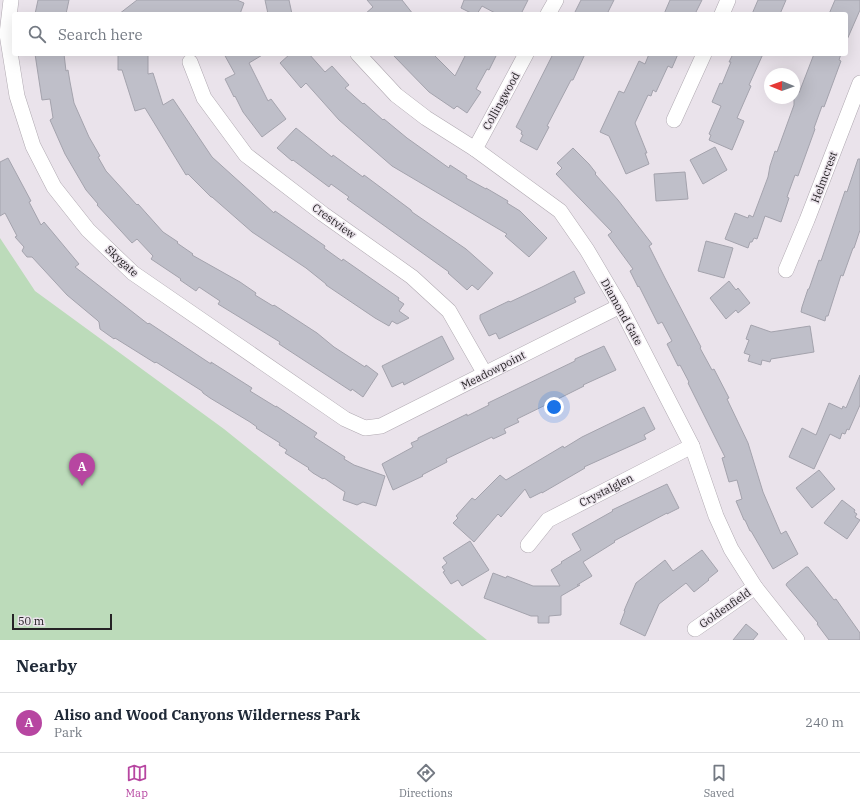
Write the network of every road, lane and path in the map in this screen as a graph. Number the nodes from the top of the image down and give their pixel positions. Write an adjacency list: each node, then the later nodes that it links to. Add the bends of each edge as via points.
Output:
1 (11, 0): 16 (street, Skygate, via 7,34 18,96 33,146 54,187 88,230 133,273 345,419)
2 (556, 0): 4 (street)
3 (728, 0): 5 (street)
4 (549, 12)
5 (723, 12)
6 (360, 56): 12 (street, Diamond Gate, via 396,95 426,118)
7 (525, 56): 12 (street, Collingwood)
8 (703, 56): 11 (street)
9 (190, 62): 15 (street, Crestview, via 204,98 246,155 412,277 449,311)
10 (860, 83): 13 (street, Helmcrest)
11 (674, 120)
12 (475, 149): 14 (street, Diamond Gate, via 560,210)
13 (786, 270)
14 (620, 306): 15 (street, Meadowpoint); 17 (street, Diamond Gate)
15 (486, 374): 16 (street, Meadowpoint, via 381,426)
16 (365, 428)
17 (692, 446): 18 (street, Crystalglen, via 548,520); 19 (street, Diamond Gate, via 716,516)
18 (528, 545)
19 (755, 587): 20 (street, Goldenfield); 21 (street, Diamond Gate)
20 (694, 629)
21 (798, 640)

